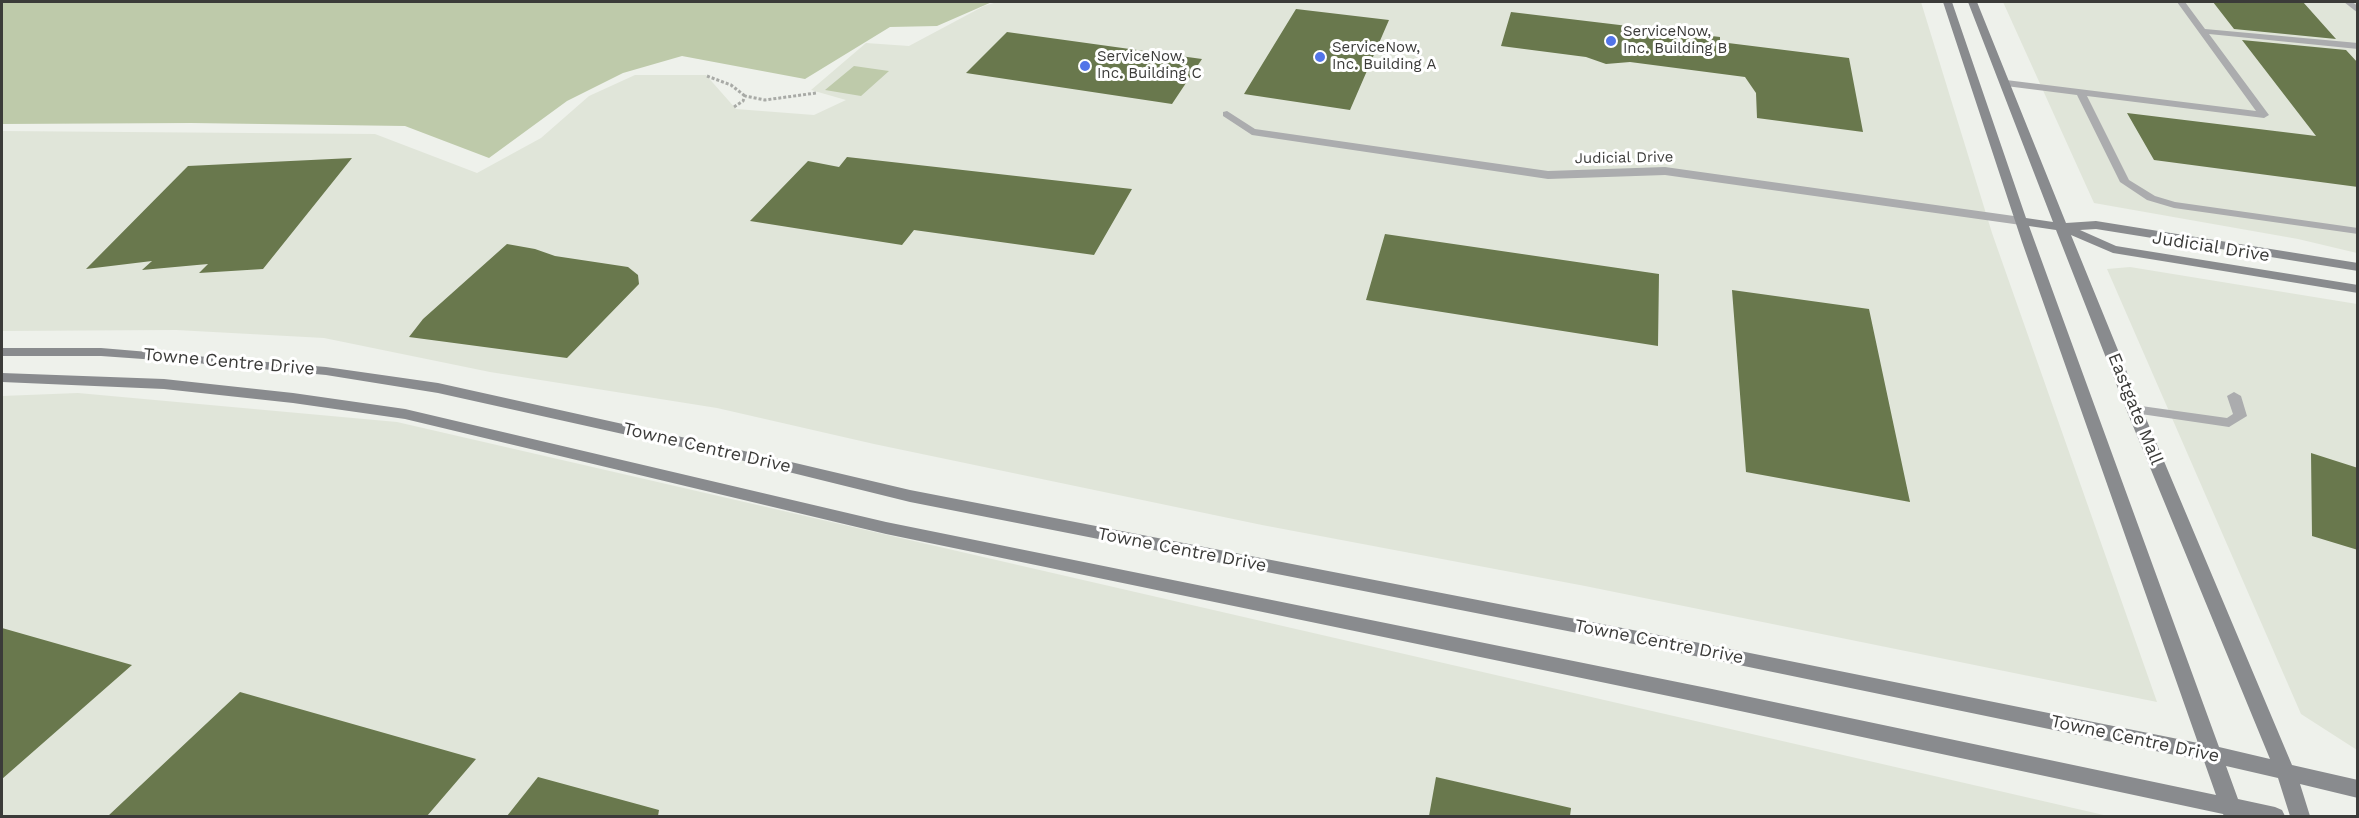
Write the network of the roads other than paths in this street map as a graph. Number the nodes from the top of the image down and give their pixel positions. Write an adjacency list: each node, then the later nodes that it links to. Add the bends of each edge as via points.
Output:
1 (1947, 2): 11 (street)
2 (1972, 2): 8 (street, Eastgate Mall)
3 (2181, 2): 6 (lane)
4 (2348, 2): 5 (lane)
5 (2358, 11)
6 (2203, 31): 7 (lane); 9 (lane, via 2264,116)
7 (2358, 46)
8 (2006, 83): 9 (lane); 12 (street, Eastgate Mall)
9 (2081, 94): 13 (lane, via 2125,182 2151,198 2174,205)
10 (1227, 114): 11 (street, Judicial Drive, via 1252,132 1548,175 1665,171)
11 (2021, 221): 12 (street, Judicial Drive); 20 (street)
12 (2063, 227): 14 (street, Judicial Drive, via 2096,225); 15 (street, Judicial Drive, via 2113,249); 19 (street, Eastgate Mall)
13 (2358, 231)
14 (2358, 267)
15 (2358, 290)
16 (2, 351): 20 (street, Towne Centre Drive, via 194,358 326,371 438,388 910,496)
17 (2, 378): 23 (street, Towne Centre Drive, via 164,384 405,414 886,528 1712,697)
18 (2234, 396): 19 (lane, via 2240,416 2229,423)
19 (2134, 409): 21 (street, Eastgate Mall)
20 (2212, 754): 21 (street, Towne Centre Drive); 23 (street)
21 (2286, 773): 22 (street, Towne Centre Drive); 25 (street, Eastgate Mall)
22 (2358, 789)
23 (2233, 812): 24 (street, Towne Centre Drive)
24 (2275, 816)
25 (2300, 816)

